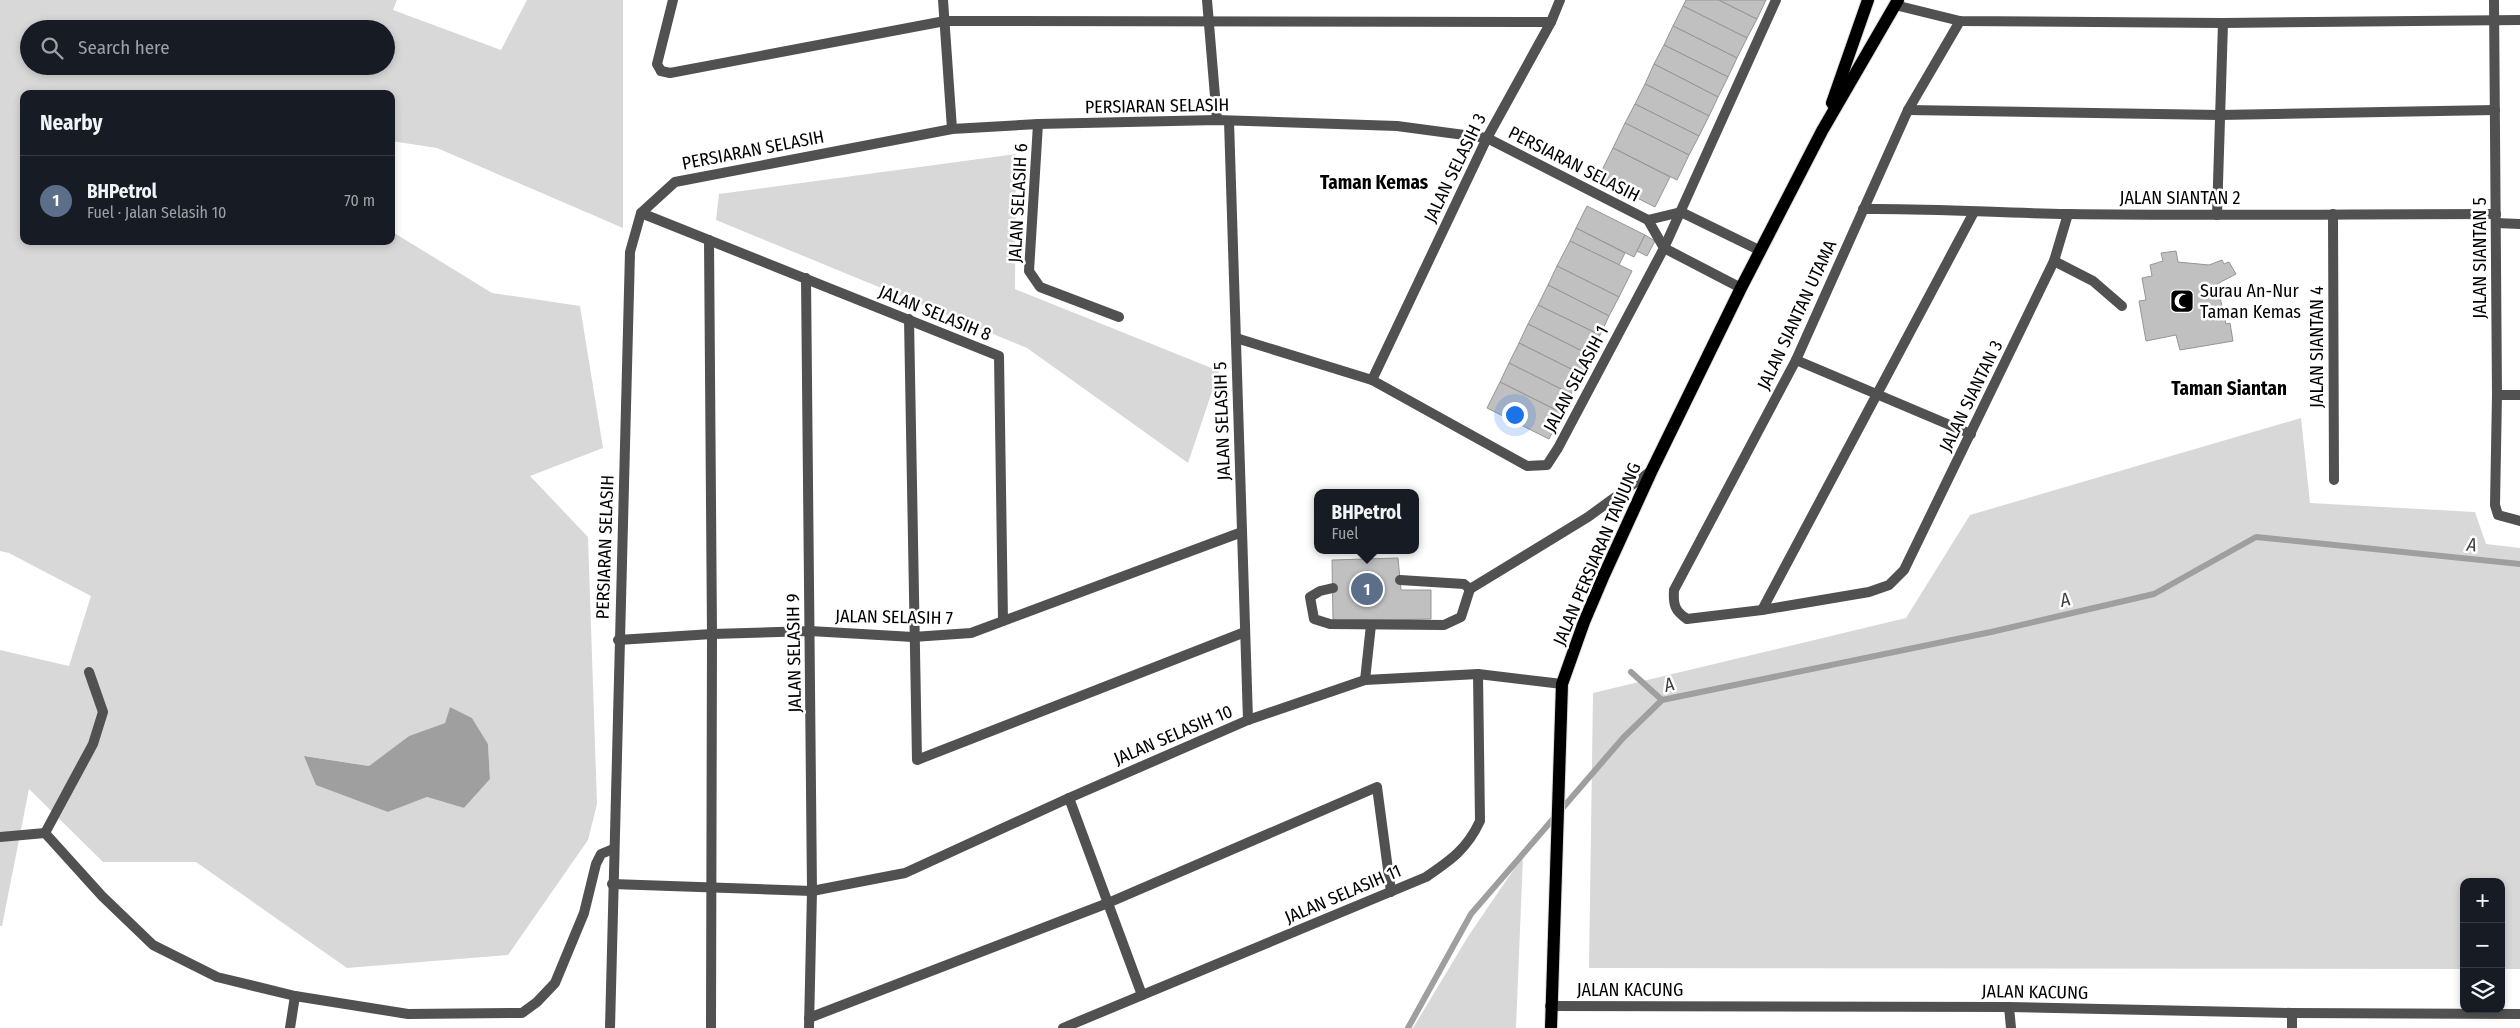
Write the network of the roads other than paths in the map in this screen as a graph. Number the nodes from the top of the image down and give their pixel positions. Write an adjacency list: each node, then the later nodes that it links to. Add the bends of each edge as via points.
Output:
1 (673, 0): 10 (street, via 657,64 661,71 670,73)
2 (943, 0): 10 (street)
3 (1206, 0): 13 (street)
4 (1560, 0): 14 (street, JALAN SELASIH 3)
5 (1776, 0): 26 (street, JALAN SELASIH 1)
6 (2494, 0): 12 (street, JALAN SIANTAN 5)
7 (1866, 3): 23 (main road, JALAN PERSIARAN TANJUNG)
8 (1896, 3): 11 (street); 23 (main road, JALAN PERSIARAN TANJUNG)
9 (2520, 20): 12 (street)
10 (945, 21): 13 (street); 22 (street)
11 (1960, 21): 15 (street); 16 (street, JALAN SIANTAN UTAMA)
12 (2494, 21): 15 (street); 17 (street, JALAN SIANTAN 5)
13 (1208, 22): 14 (street); 19 (street)
14 (1551, 22): 24 (street, JALAN SELASIH 3)
15 (2223, 23): 18 (street)
16 (1908, 110): 18 (street); 25 (street, JALAN SIANTAN UTAMA)
17 (2495, 110): 18 (street); 32 (street, JALAN SIANTAN 5)
18 (2220, 115): 31 (street)
19 (1217, 120): 20 (street, PERSIARAN SELASIH); 21 (street, PERSIARAN SELASIH)
20 (1229, 121): 24 (street, PERSIARAN SELASIH, via 1396,126); 44 (street, JALAN SELASIH 5)
21 (1038, 124): 22 (street, PERSIARAN SELASIH); 42 (street, JALAN SELASIH 6, via 1029,271 1040,287)
22 (952, 129): 28 (street, PERSIARAN SELASIH, via 675,182)
23 (1822, 131): 37 (main road, JALAN PERSIARAN TANJUNG)
24 (1487, 138): 33 (street, PERSIARAN SELASIH); 46 (street, JALAN SELASIH 3)
25 (1863, 209): 27 (street, JALAN SIANTAN 2, via 1942,208); 45 (street, JALAN SIANTAN UTAMA)
26 (1681, 212): 33 (street, PERSIARAN SELASIH); 36 (street, JALAN SELASIH 1); 37 (street)
27 (1974, 212): 29 (street, JALAN SIANTAN 2); 47 (street)
28 (641, 213): 35 (street, JALAN SELASIH 8); 65 (street, PERSIARAN SELASIH, via 630,252)
29 (2068, 214): 31 (street, JALAN SIANTAN 2); 38 (street, JALAN SIANTAN 3)
30 (2333, 214): 31 (street, JALAN SIANTAN 2); 32 (street, JALAN SIANTAN 2); 52 (street, JALAN SIANTAN 4)
31 (2217, 215)
32 (2496, 218): 34 (street, JALAN SIANTAN 2); 48 (street, JALAN SIANTAN 5)
33 (1648, 220): 36 (street, PERSIARAN SELASIH)
34 (2520, 224)
35 (709, 240): 39 (street, JALAN SELASIH 8); 63 (street)
36 (1664, 248): 40 (street); 46 (street, JALAN SELASIH 1, via 1547,465 1527,466)
37 (1761, 251): 40 (main road, JALAN PERSIARAN TANJUNG)
38 (2054, 260): 41 (street, via 2093,281); 50 (street, JALAN SIANTAN 3)
39 (806, 278): 43 (street, JALAN SELASIH 8); 61 (street, JALAN SELASIH 9)
40 (1742, 288): 51 (main road, JALAN PERSIARAN TANJUNG)
41 (2122, 306)
42 (1119, 317)
43 (909, 319): 59 (street, JALAN SELASIH 8, via 999,356); 64 (street)
44 (1236, 338): 46 (street, JALAN SELASIH 1); 54 (street, JALAN SELASIH 5)
45 (1796, 360): 47 (street); 58 (street, JALAN SIANTAN UTAMA, via 1674,590 1674,608 1687,618)
46 (1372, 380)
47 (1876, 393): 50 (street); 58 (street)
48 (2497, 395): 49 (street); 53 (street, JALAN SIANTAN 5, via 2495,505 2498,515)
49 (2520, 395)
50 (1971, 434): 58 (street, JALAN SIANTAN 3, via 1904,570 1889,585 1869,592)
51 (1652, 470): 57 (street, via 1588,517); 69 (main road, JALAN PERSIARAN TANJUNG, via 1584,622)
52 (2334, 480)
53 (2520, 521)
54 (1242, 532): 59 (street, JALAN SELASIH 7); 62 (street, JALAN SELASIH 5)
55 (1400, 580): 57 (street, via 1464,584)
56 (1332, 588): 60 (street, via 1310,598 1314,619 1330,624)
57 (1470, 589): 60 (street, via 1461,617 1444,625)
58 (1762, 610)
59 (1003, 621): 64 (street, JALAN SELASIH 7, via 970,633)
60 (1371, 625): 68 (street)
61 (810, 632): 63 (street, JALAN SELASIH 7); 64 (street, JALAN SELASIH 7); 77 (street, JALAN SELASIH 9)
62 (1245, 632): 64 (street, via 916,760); 70 (street, JALAN SELASIH 5)
63 (712, 634): 65 (street, JALAN SELASIH 7); 76 (street)
64 (913, 637)
65 (618, 640): 74 (street, PERSIARAN SELASIH)
66 (90, 672): 72 (street, via 103,712 94,744)
67 (1478, 674): 68 (street, JALAN SELASIH 10); 69 (street, JALAN SELASIH 10); 78 (street, JALAN SELASIH 11, via 1480,821 1458,854 1426,877)
68 (1365, 680): 70 (street, JALAN SELASIH 10)
69 (1562, 684): 82 (main road, JALAN PERSIARAN TANJUNG)
70 (1248, 720): 71 (street, JALAN SELASIH 10)
71 (1068, 798): 77 (street, JALAN SELASIH 10, via 905,872); 79 (street)
72 (45, 833): 73 (street); 81 (street, via 102,896 153,945 217,977)
73 (0, 837)
74 (613, 849): 75 (street, PERSIARAN SELASIH); 81 (street, via 601,854 596,864 584,913 555,983 522,1013 408,1014)
75 (612, 884): 76 (street, JALAN SELASIH 10); 88 (street, PERSIARAN SELASIH)
76 (710, 887): 77 (street, JALAN SELASIH 10); 89 (street)
77 (812, 892): 86 (street, JALAN SELASIH 9)
78 (1391, 892): 79 (street, via 1377,787); 80 (street, JALAN SELASIH 11)
79 (1108, 902): 80 (street); 86 (street)
80 (1142, 995): 90 (street, JALAN SELASIH 11)
81 (295, 996): 87 (street)
82 (1550, 1006): 83 (street, JALAN KACUNG); 91 (main road, JALAN PERSIARAN TANJUNG)
83 (2009, 1007): 84 (street, JALAN KACUNG); 92 (street)
84 (2292, 1013): 85 (street, JALAN KACUNG); 93 (street)
85 (2520, 1014)
86 (809, 1023)
87 (290, 1028)
88 (610, 1028)
89 (710, 1028)
90 (1063, 1028)
91 (1551, 1028)
92 (2011, 1028)
93 (2292, 1028)

